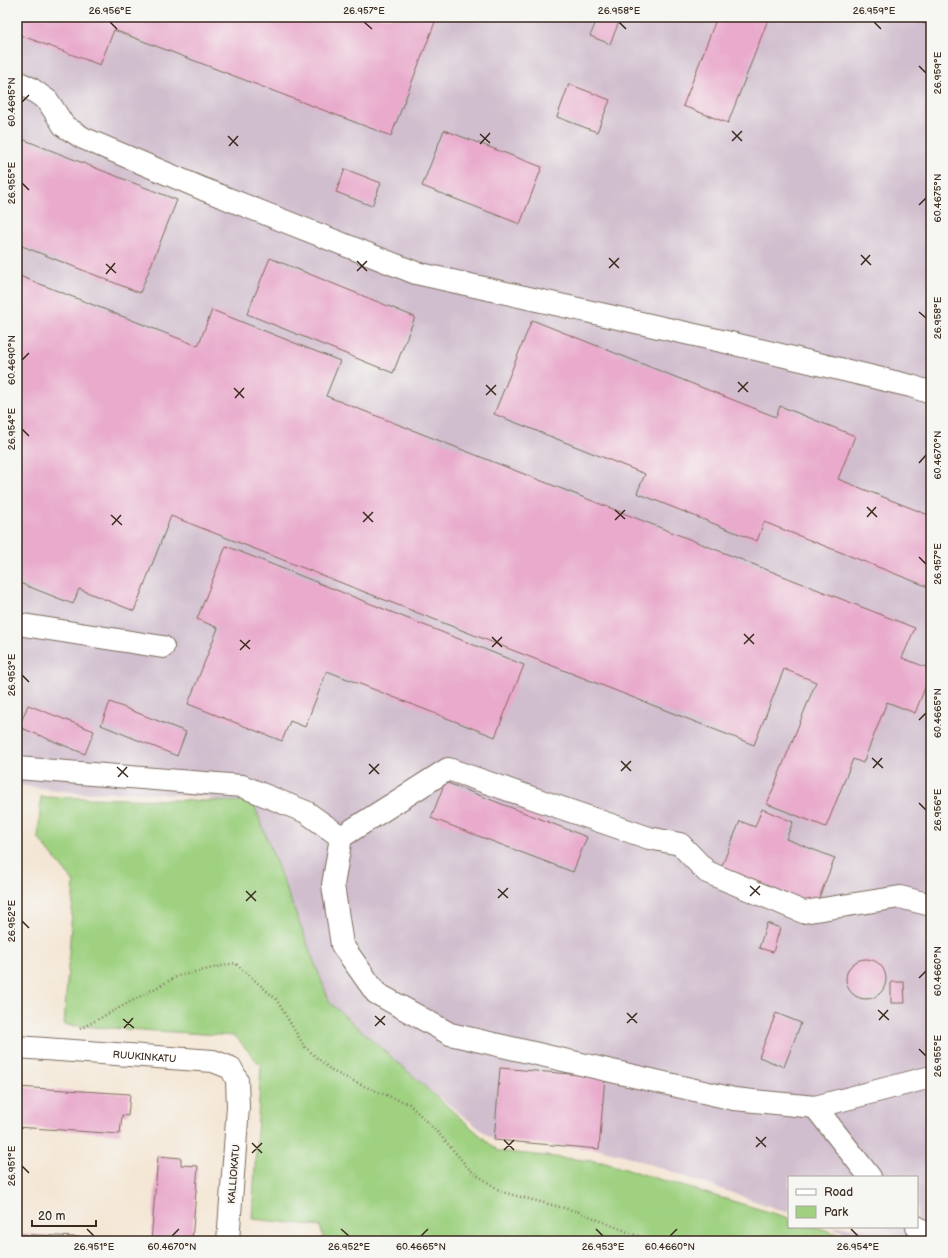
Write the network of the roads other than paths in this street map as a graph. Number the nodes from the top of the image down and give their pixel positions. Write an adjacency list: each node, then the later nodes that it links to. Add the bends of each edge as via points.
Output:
1 (17, 82): 2 (street, via 48,101 64,126 83,138 203,189 416,273 726,342)
2 (931, 393)
3 (17, 624): 4 (street)
4 (164, 647)
5 (17, 768): 6 (street, via 242,786 306,812)
6 (341, 837): 7 (street, via 448,769 649,838 680,844 707,872 803,912 900,897); 10 (street, via 333,885 342,945 376,993 450,1034 734,1099)
7 (931, 905)
8 (17, 1047): 11 (street, RUUKINKATU, via 213,1061 231,1068 237,1080)
9 (931, 1077): 10 (street)
10 (815, 1107): 12 (street)
11 (238, 1108): 15 (street, KALLIOKATU)
12 (869, 1176)
13 (918, 1228): 14 (street)
14 (931, 1239)
15 (228, 1241)

